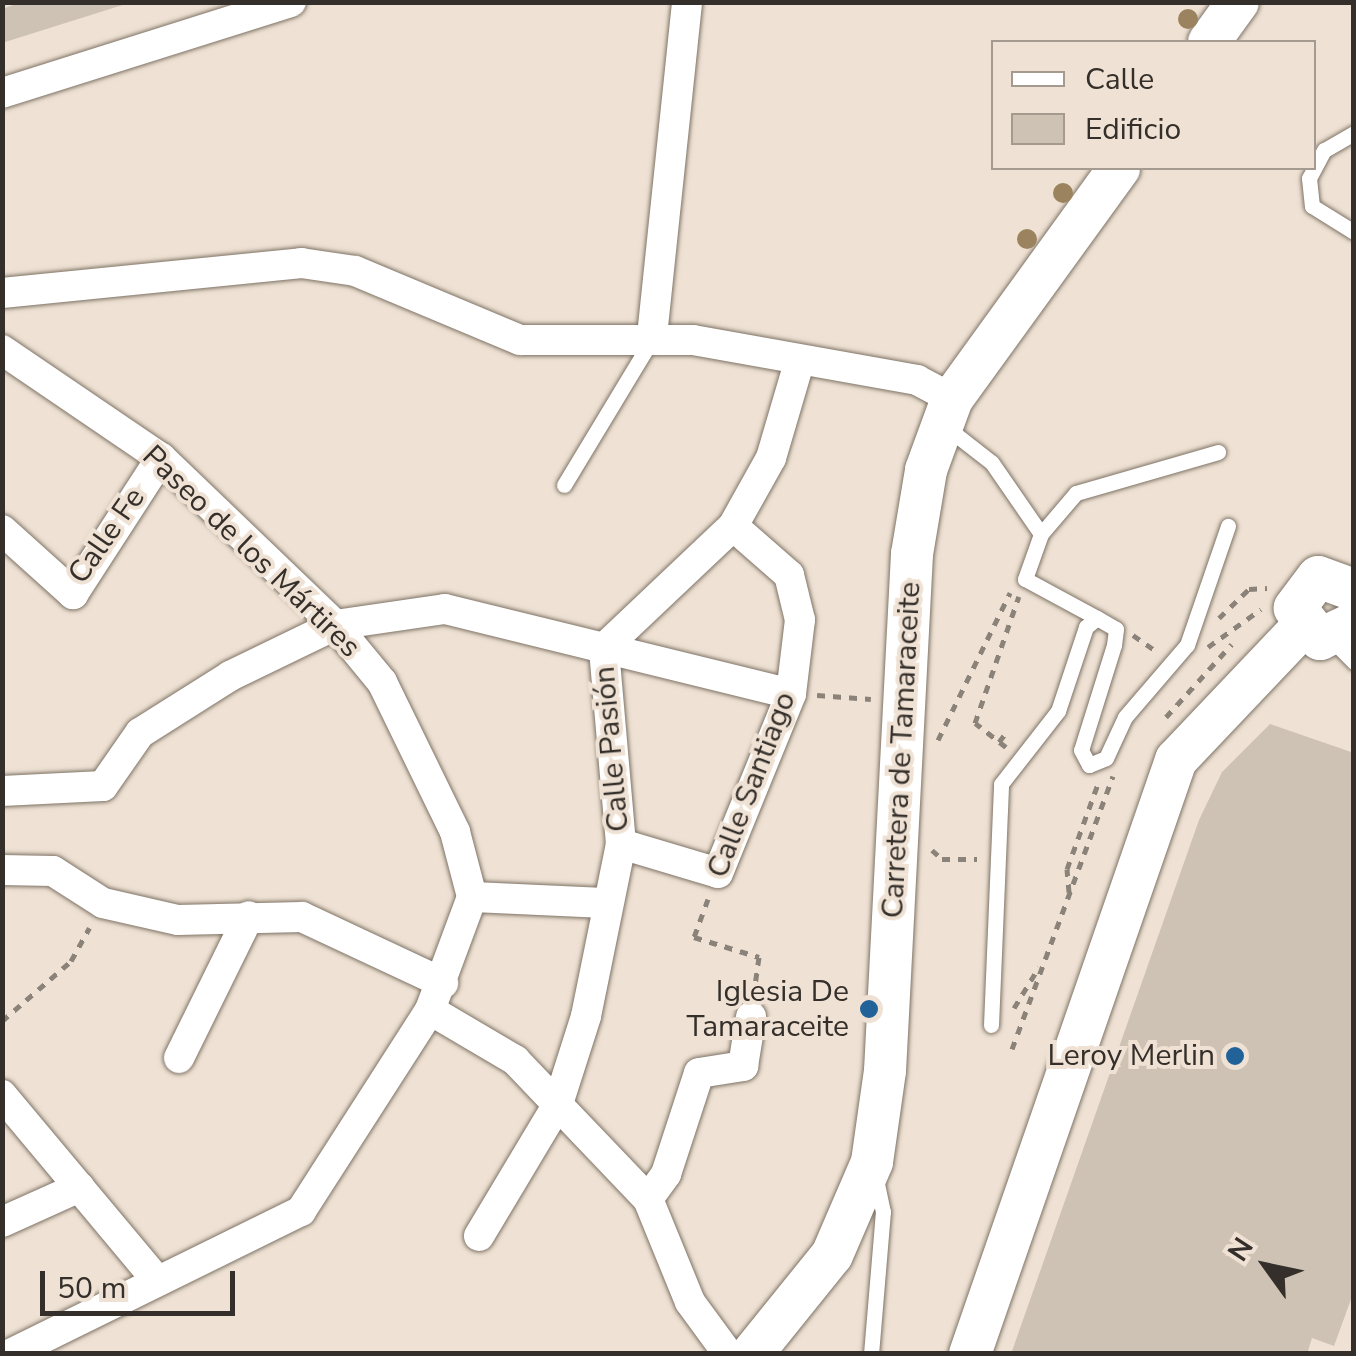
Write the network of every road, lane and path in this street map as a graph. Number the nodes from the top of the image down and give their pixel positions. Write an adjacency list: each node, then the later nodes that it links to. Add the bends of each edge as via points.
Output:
1 (687, 2): 12 (street)
2 (1238, 2): 4 (main road)
3 (282, 4): 5 (street)
4 (1210, 40)
5 (2, 94)
6 (1354, 133): 7 (lane, via 1324,150)
7 (1316, 165)
8 (1118, 170): 15 (main road, Carretera de Tamaraceite)
9 (1313, 170): 10 (lane, via 1312,206)
10 (1354, 232)
11 (2, 293): 12 (street, via 302,263 355,271 520,340)
12 (652, 336): 14 (street); 18 (lane)
13 (2, 350): 17 (street, Paseo de los Mártires)
14 (799, 363): 15 (street, via 916,380); 19 (street, Calle Pasión, via 771,458)
15 (947, 412): 22 (lane); 35 (main road, Carretera de Tamaraceite, via 912,554)
16 (1218, 452): 22 (lane, via 1076,493)
17 (161, 458): 21 (street, Calle Fe, via 74,594); 28 (street, Paseo de los Mártires)
18 (564, 484)
19 (733, 526): 31 (street, Calle Pasión); 34 (street, Calle Santiago, via 788,575 800,620)
20 (1228, 526): 41 (lane, via 1187,645 1125,717)
21 (2, 530)
22 (1040, 534): 23 (lane)
23 (1025, 579): 27 (lane); 37 (path, via 975,723); 38 (path, via 1016,576)
24 (1267, 588): 29 (path, via 1249,589)
25 (1261, 609): 33 (path, via 1233,621)
26 (1342, 613): 72 (main road, via 1176,760)
27 (1098, 618): 39 (lane, via 1086,626 1058,711); 41 (lane, via 1116,629 1081,750 1088,766)
28 (336, 625): 31 (street, via 446,609); 42 (street, via 140,733 103,786); 49 (street, Paseo de los Mártires, via 382,682 454,832)
29 (1204, 632)
30 (1143, 638): 32 (path)
31 (604, 648): 34 (street); 44 (street, Calle Pasión)
32 (1162, 656)
33 (1196, 659)
34 (791, 694): 35 (path); 47 (street, Calle Santiago)
35 (904, 701): 62 (main road, Carretera de Tamaraceite)
36 (1008, 730): 37 (path)
37 (1000, 742): 39 (path)
38 (930, 753)
39 (1018, 756): 57 (lane, via 996,801)
40 (1120, 762): 48 (path)
41 (1099, 765): 48 (path, via 1066,870)
42 (2, 791)
43 (918, 836): 45 (path, via 942,859)
44 (621, 844): 47 (street); 51 (street, Calle Pasión)
45 (980, 859)
46 (2, 870): 50 (street, via 53,872)
47 (718, 873): 55 (path, Calle Santiago, via 694,937 759,956)
48 (1069, 895): 53 (path)
49 (472, 897): 51 (street); 54 (street)
50 (102, 903): 52 (street, via 178,920); 56 (path, via 72,961)
51 (606, 903): 61 (street, Calle Pasión)
52 (250, 916): 54 (street, via 302,917); 59 (street)
53 (1044, 961): 57 (path); 58 (path)
54 (436, 997): 61 (street); 67 (street, via 300,1211)
55 (751, 1018): 64 (street, via 743,1066 698,1073 666,1174)
56 (2, 1021)
57 (999, 1025)
58 (1012, 1050)
59 (179, 1058)
60 (2, 1095): 63 (street)
61 (558, 1104): 64 (street); 66 (street, Calle Pasión)
62 (872, 1162): 70 (main road, Carretera de Tamaraceite, via 832,1254); 71 (lane, via 883,1212)
63 (80, 1187): 65 (street); 67 (street)
64 (648, 1199): 69 (street, via 690,1302)
65 (2, 1222)
66 (479, 1236)
67 (154, 1277): 68 (street)
68 (18, 1352)
69 (728, 1354)
70 (752, 1354)
71 (871, 1354)
72 (970, 1354)

